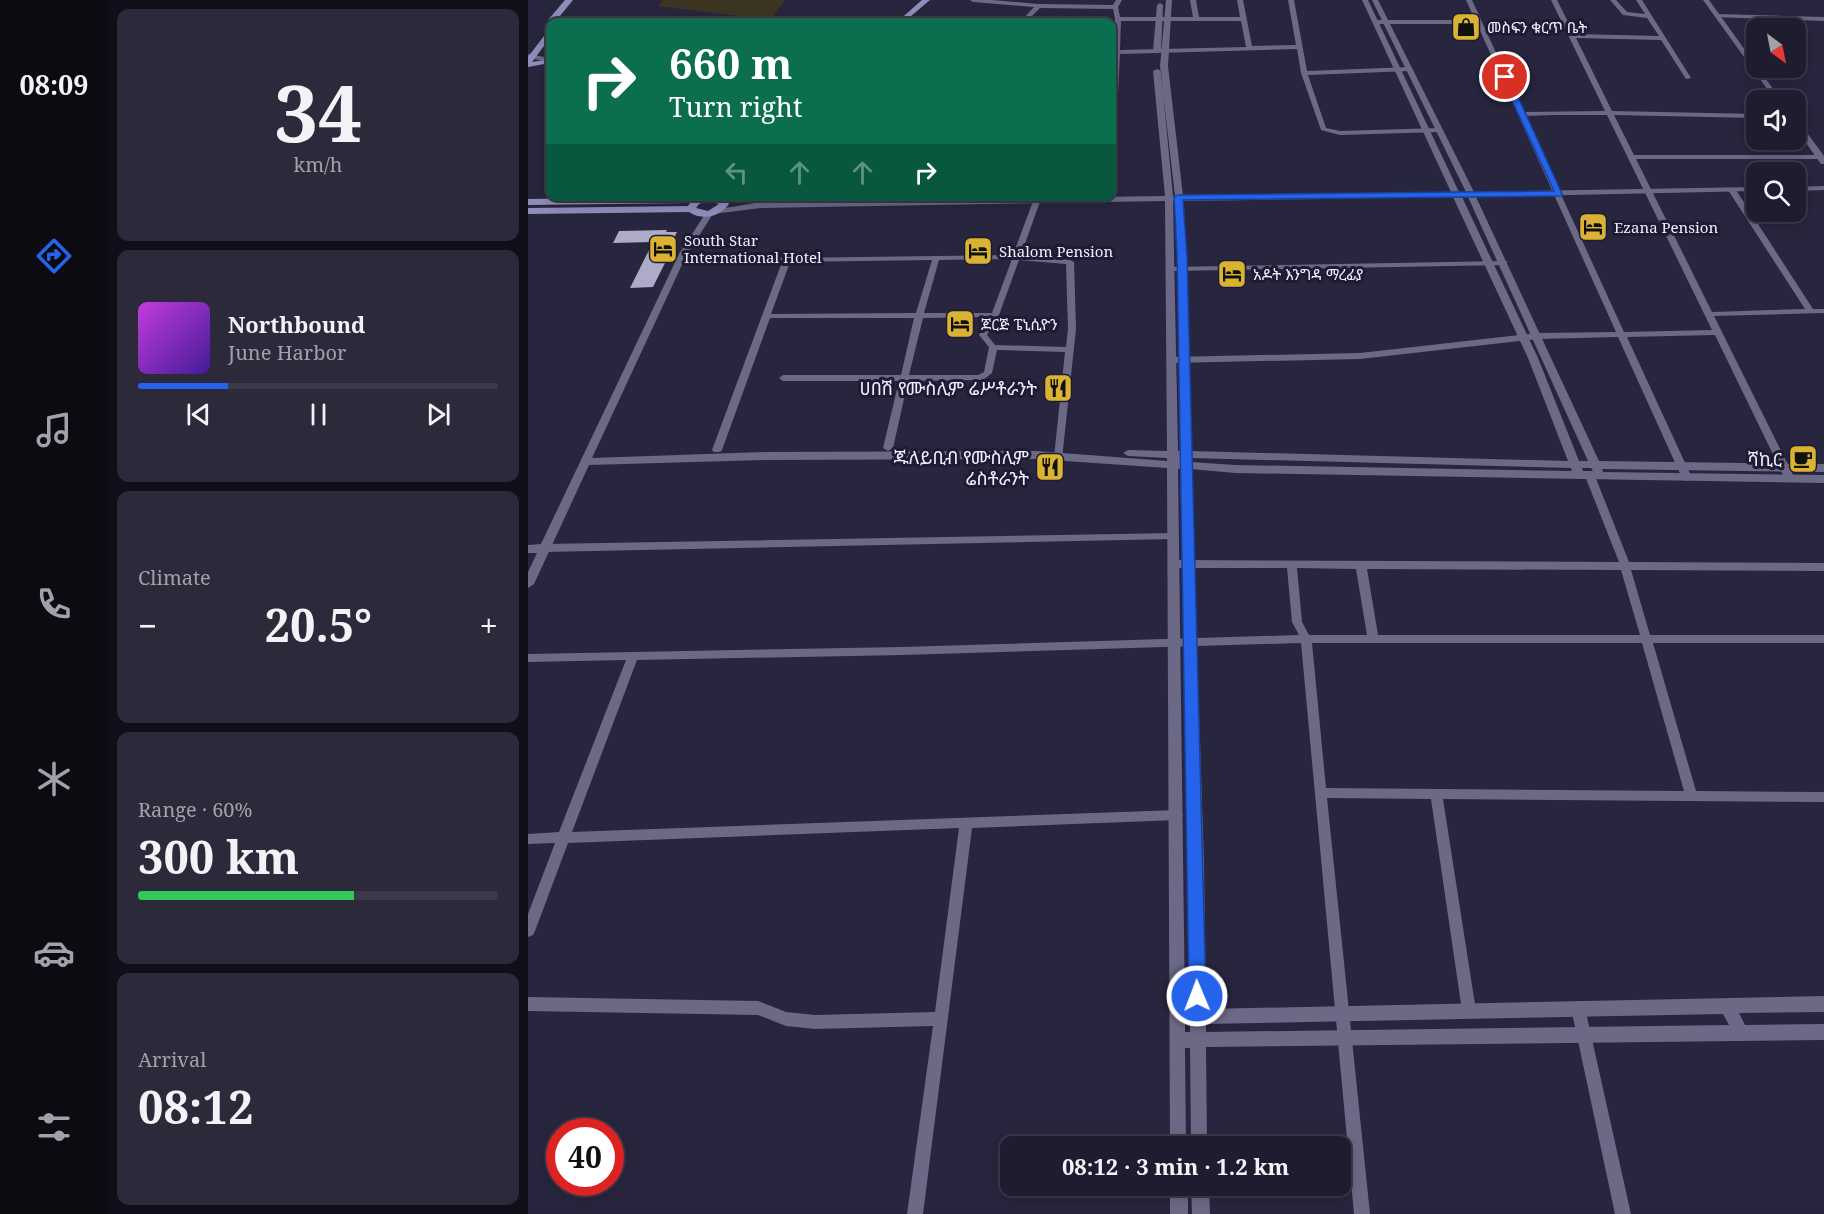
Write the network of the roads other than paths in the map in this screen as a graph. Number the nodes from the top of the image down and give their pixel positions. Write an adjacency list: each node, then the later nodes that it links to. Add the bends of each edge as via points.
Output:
1 (569, 0): 22 (main road)
2 (577, 0): 23 (main road)
3 (926, 0): 24 (main road)
4 (935, 0): 25 (main road)
5 (973, 0): 19 (street)
6 (1161, 0): 28 (street)
7 (1169, 0): 28 (street)
8 (1193, 0): 29 (street)
9 (1240, 0): 30 (street)
10 (1291, 0): 40 (street)
11 (1365, 0): 32 (street)
12 (1375, 0): 33 (street)
13 (1469, 0): 34 (street)
14 (1554, 0): 37 (street)
15 (1613, 0): 20 (street, via 1625,14)
16 (1639, 0): 20 (street)
17 (1706, 0): 21 (street)
18 (1117, 3): 19 (street); 27 (street)
19 (1038, 6): 26 (street)
20 (1650, 16): 39 (street)
21 (1717, 16): 31 (street); 51 (street)
22 (555, 18)
23 (563, 18)
24 (905, 18)
25 (915, 18)
26 (1027, 18)
27 (1116, 18)
28 (1163, 19): 29 (street); 35 (street); 42 (street)
29 (1196, 19): 30 (street)
30 (1243, 19): 41 (street)
31 (1824, 19)
32 (1376, 22): 33 (street); 48 (street)
33 (1386, 22): 34 (street); 47 (street)
34 (1478, 22): 52 (street)
35 (1116, 24)
36 (546, 31): 45 (main road)
37 (1571, 36): 39 (street); 53 (street)
38 (546, 38): 45 (main road)
39 (1662, 38): 50 (street)
40 (1300, 47): 41 (street); 49 (street)
41 (1249, 48): 42 (street)
42 (1161, 50): 43 (street); 72 (street, via 1158,95)
43 (1116, 52)
44 (546, 54): 45 (street)
45 (530, 56): 46 (main road)
46 (546, 60)
47 (1410, 69): 48 (street); 56 (street)
48 (1400, 70): 49 (street); 55 (street)
49 (1304, 73): 55 (street, via 1320,124 1326,131)
50 (1688, 78)
51 (1771, 90)
52 (1522, 114): 53 (street); 67 (street)
53 (1612, 115): 54 (street); 58 (street)
54 (1746, 116)
55 (1427, 130): 56 (street); 60 (street)
56 (1439, 130): 61 (street)
57 (1806, 138): 59 (street)
58 (1633, 157): 59 (street); 66 (street)
59 (1822, 160)
60 (1451, 182): 70 (street); 71 (street)
61 (1467, 184): 68 (street); 69 (street)
62 (1824, 188): 64 (street)
63 (1746, 189): 65 (street)
64 (1806, 189)
65 (1732, 190): 66 (street); 95 (street)
66 (1649, 192): 67 (street); 97 (street)
67 (1560, 194): 69 (street); 101 (street)
68 (1472, 195): 69 (street); 71 (street); 82 (street)
69 (1492, 195): 82 (street)
70 (1436, 196): 71 (street); 72 (street); 83 (street)
71 (1457, 196): 83 (street)
72 (1173, 197): 73 (street); 94 (street)
73 (1116, 198)
74 (572, 201): 80 (main road)
75 (700, 201): 85 (main road, via 692,205)
76 (722, 201): 86 (main road, via 723,207)
77 (735, 201): 81 (street)
78 (860, 201): 81 (street)
79 (1037, 201): 89 (street)
80 (528, 202)
81 (761, 205): 86 (street)
82 (1477, 207): 93 (street)
83 (1463, 208): 92 (street)
84 (528, 211): 85 (main road)
85 (694, 211): 86 (main road); 87 (street)
86 (713, 213): 87 (street)
87 (696, 232): 88 (street)
88 (683, 254): 91 (street); 113 (street)
89 (1017, 256): 90 (street); 98 (street); 106 (street, via 1072,264)
90 (936, 259): 91 (street); 100 (street)
91 (787, 260): 99 (street)
92 (1489, 263): 93 (street); 94 (street); 104 (street)
93 (1504, 263): 103 (street)
94 (1177, 269): 107 (street)
95 (1810, 311): 96 (street); 97 (street)
96 (1824, 311)
97 (1710, 314): 102 (street)
98 (995, 315): 100 (street); 105 (street, via 983,335)
99 (767, 316): 100 (street); 111 (street)
100 (919, 316): 109 (street)
101 (1621, 332): 102 (street); 103 (street); 121 (street)
102 (1718, 332): 119 (street)
103 (1538, 336): 104 (street); 117 (street)
104 (1522, 338): 107 (street, via 1360,356); 116 (street)
105 (993, 347): 106 (street); 109 (street, via 988,373 983,378)
106 (1070, 350): 112 (street)
107 (1177, 360): 114 (street); 115 (street)
108 (783, 378): 109 (street)
109 (903, 380): 110 (street)
110 (888, 448): 111 (street); 112 (street)
111 (717, 450): 113 (street)
112 (1060, 453): 113 (street); 114 (street)
113 (589, 458): 126 (street)
114 (1173, 461): 115 (street); 125 (street)
115 (1187, 462): 118 (street); 129 (street)
116 (1575, 465): 117 (street); 118 (street); 122 (street)
117 (1595, 465): 121 (street); 122 (street)
118 (1400, 467): 122 (street)
119 (1785, 467): 120 (street); 121 (street); 123 (street)
120 (1824, 468)
121 (1685, 472): 122 (street); 123 (street)
122 (1590, 476): 132 (street)
123 (1790, 479): 124 (street)
124 (1824, 479)
125 (1174, 536): 126 (street); 128 (street)
126 (544, 548): 127 (street); 134 (street)
127 (528, 549)
128 (1174, 564): 129 (street); 140 (street)
129 (1187, 564): 130 (street); 139 (street)
130 (1292, 565): 131 (street); 135 (street, via 1297,622)
131 (1361, 565): 132 (street); 136 (street)
132 (1625, 565): 133 (street); 138 (street)
133 (1824, 567)
134 (528, 585)
135 (1306, 639): 136 (street); 139 (street); 143 (street)
136 (1372, 639): 138 (street)
137 (1824, 639): 138 (street)
138 (1646, 640): 145 (street)
139 (1192, 641): 140 (street); 158 (street)
140 (1174, 642): 141 (street); 147 (street)
141 (633, 656): 142 (street); 149 (street)
142 (528, 658)
143 (1323, 793): 144 (street); 157 (street)
144 (1436, 795): 145 (street); 156 (street)
145 (1691, 795): 146 (street)
146 (1824, 796)
147 (1177, 815): 148 (street); 159 (street)
148 (966, 824): 149 (street); 160 (street)
149 (564, 838): 150 (street); 151 (street)
150 (528, 839)
151 (528, 931)
152 (528, 1004): 160 (street, via 759,1008 786,1019 815,1022)
153 (1824, 1004): 154 (street)
154 (1728, 1006): 155 (street); 162 (street)
155 (1578, 1008): 156 (street); 163 (street)
156 (1469, 1011): 157 (street)
157 (1343, 1013): 158 (street); 164 (street)
158 (1198, 1016): 159 (street); 166 (street)
159 (1177, 1017): 165 (street)
160 (941, 1019): 171 (street)
161 (1824, 1032): 162 (street)
162 (1740, 1033): 163 (street)
163 (1584, 1034): 164 (street); 175 (street)
164 (1344, 1037): 166 (street); 174 (street)
165 (1176, 1040): 166 (street); 167 (street)
166 (1198, 1040): 168 (street)
167 (1178, 1136)
168 (1199, 1136)
169 (1179, 1196): 172 (street)
170 (1201, 1196): 173 (street)
171 (915, 1214)
172 (1179, 1214)
173 (1202, 1214)
174 (1362, 1214)
175 (1623, 1214)

